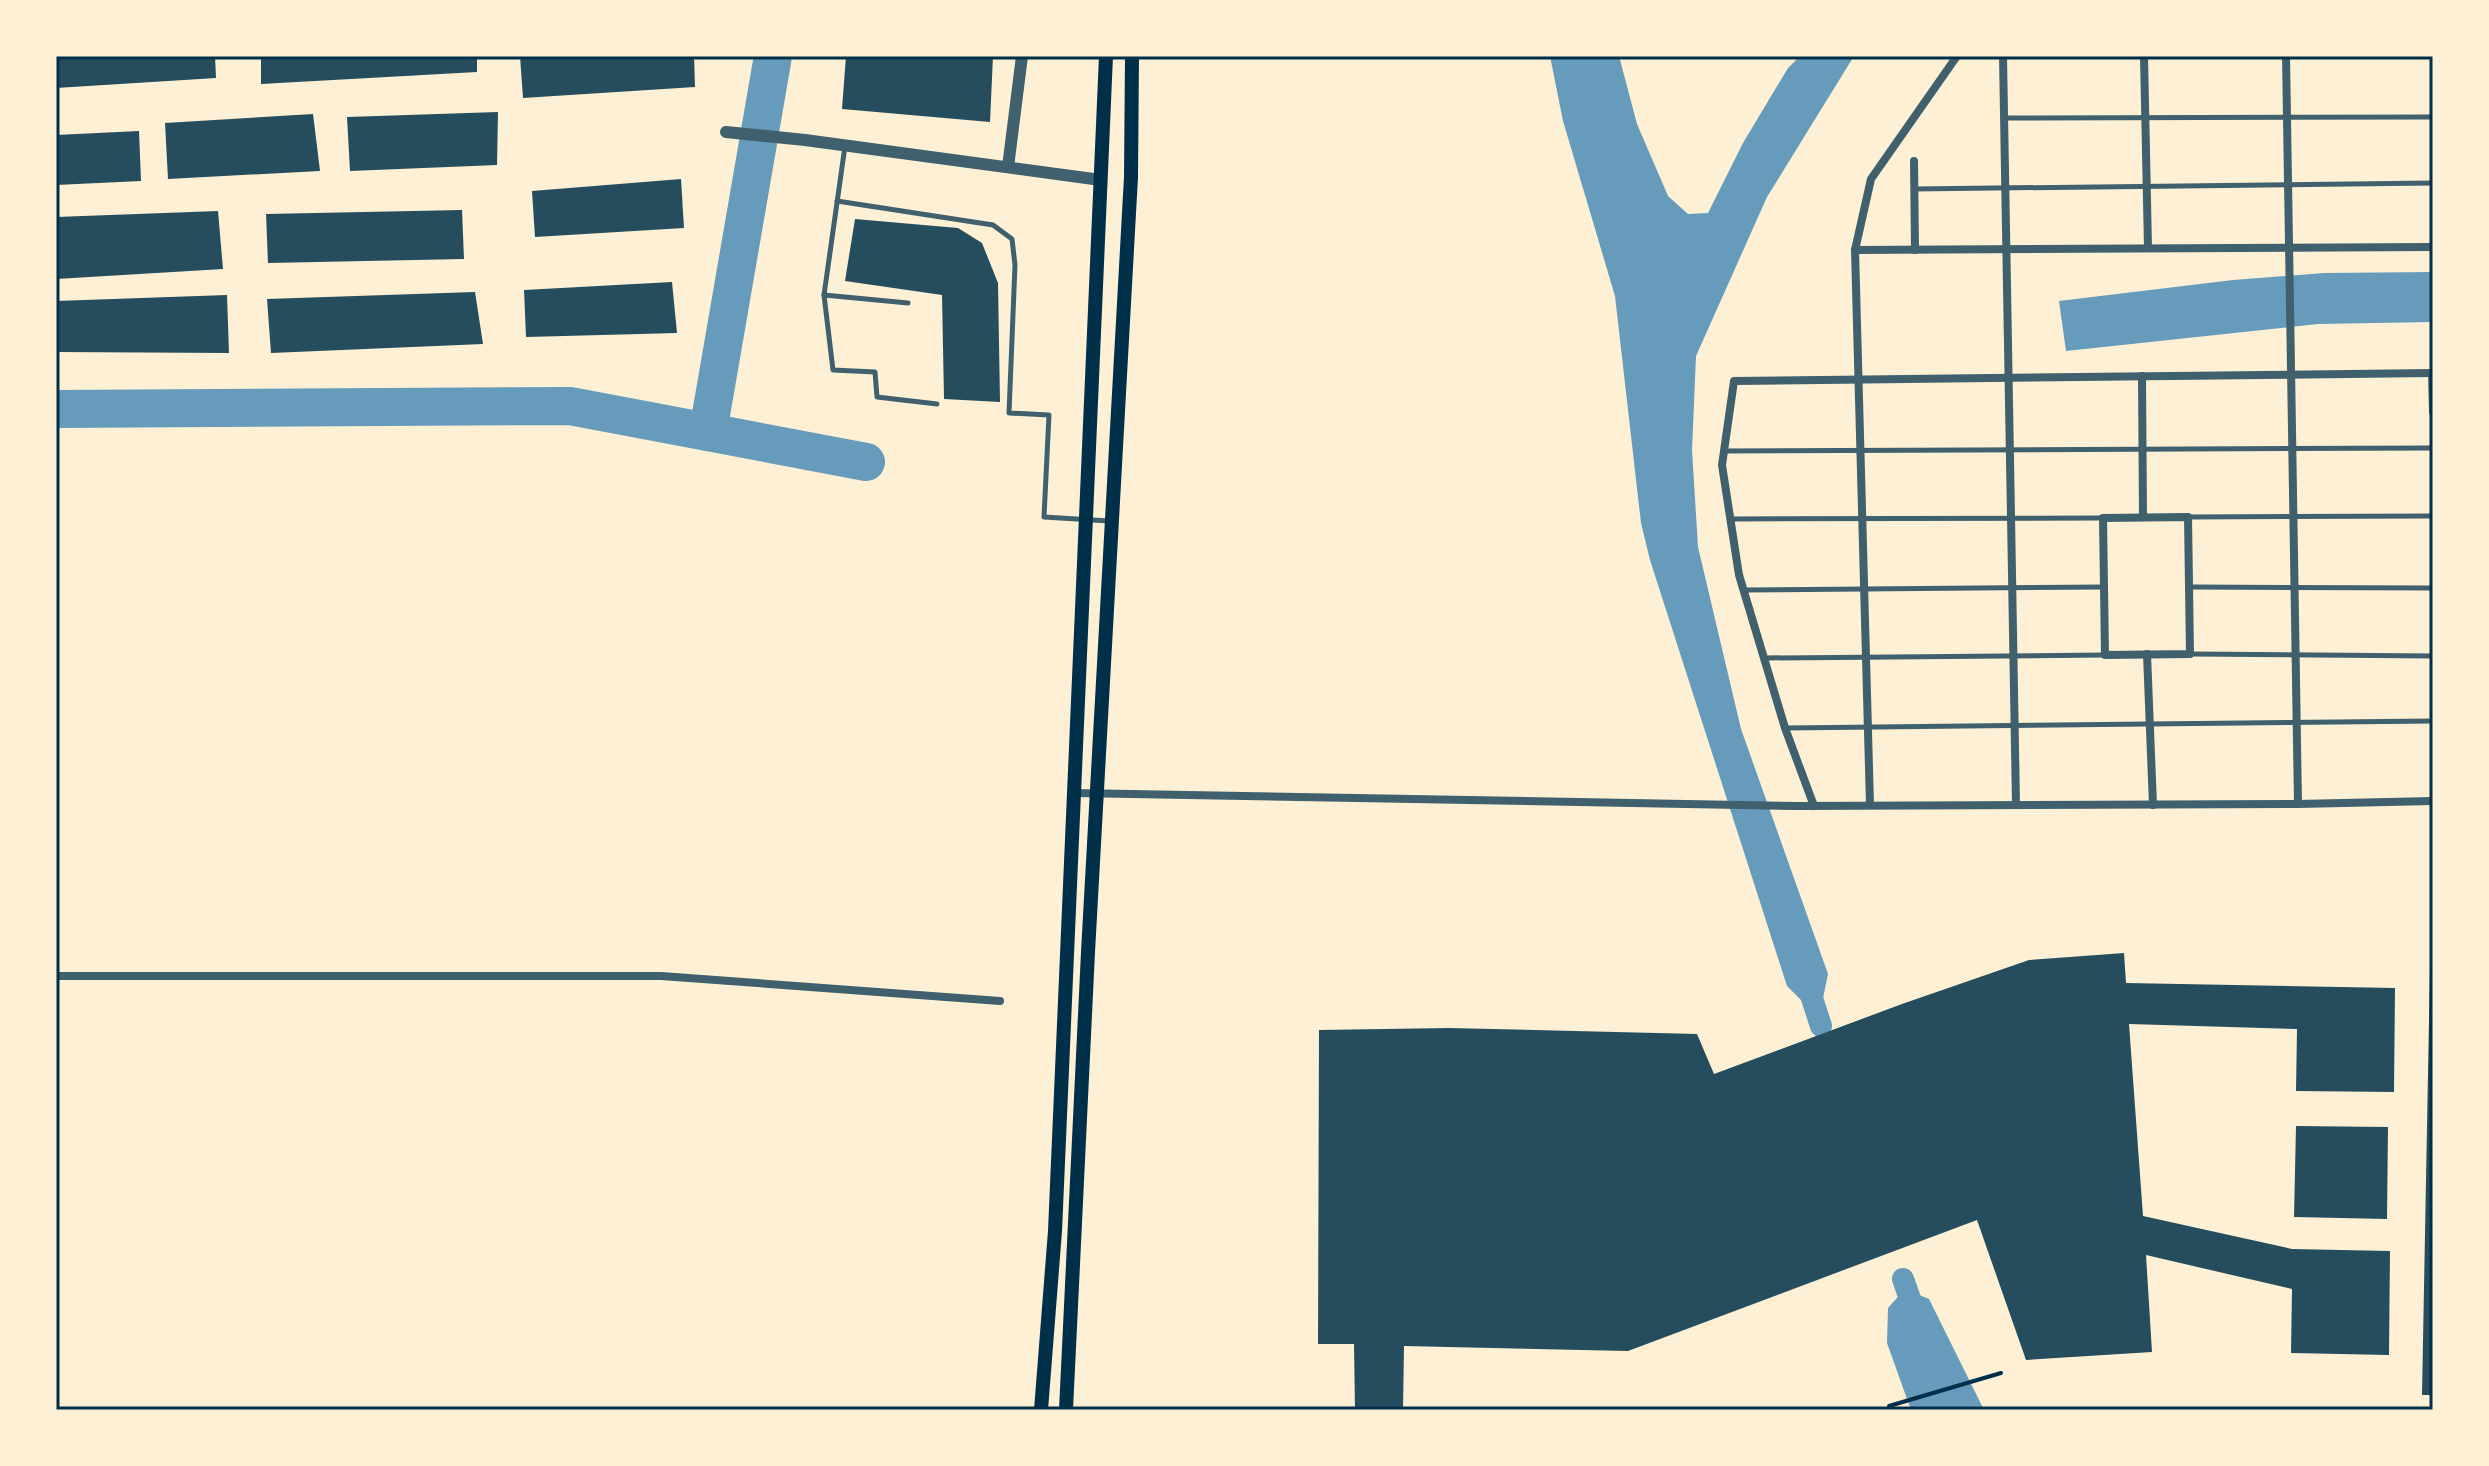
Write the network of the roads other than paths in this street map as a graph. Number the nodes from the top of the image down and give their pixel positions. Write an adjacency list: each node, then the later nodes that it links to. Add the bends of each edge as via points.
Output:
1 (1022, 56): 16 (street)
2 (1106, 56): 17 (main road)
3 (1132, 56): 54 (main road, via 1131,177)
4 (1957, 56): 28 (street, via 1871,179)
5 (2003, 56): 6 (street); 12 (street)
6 (2013, 56)
7 (2144, 56): 9 (street)
8 (2286, 56): 10 (street)
9 (2146, 117): 10 (lane); 12 (lane); 20 (street)
10 (2287, 117): 11 (lane); 19 (street)
11 (2433, 117)
12 (2004, 118): 21 (street)
13 (726, 132): 14 (street)
14 (845, 145): 16 (street); 23 (lane)
15 (1914, 161): 22 (street)
16 (1008, 167): 17 (street)
17 (1101, 180): 53 (main road)
18 (2433, 183): 19 (lane)
19 (2287, 185): 20 (lane); 26 (street)
20 (2147, 187): 21 (lane); 25 (street)
21 (2005, 188): 22 (lane); 27 (street)
22 (1914, 189): 29 (street)
23 (837, 201): 30 (lane); 53 (lane, via 993,225 1012,239 1009,413 1049,415 1044,517)
24 (2433, 247): 26 (street)
25 (2148, 248): 26 (street); 27 (street)
26 (2289, 248): 33 (street)
27 (2006, 249): 29 (street); 35 (street)
28 (1855, 250): 29 (street); 36 (street)
29 (1915, 250)
30 (824, 295): 31 (lane); 37 (lane, via 833,370 875,372 877,397)
31 (908, 303)
32 (2432, 373): 33 (street); 38 (street)
33 (2291, 375): 34 (street); 41 (street)
34 (2142, 376): 35 (street); 40 (street)
35 (2009, 378): 36 (street); 42 (street)
36 (1859, 379): 43 (street, via 1734,381); 44 (street)
37 (937, 404)
38 (2433, 412)
39 (2433, 448): 41 (lane)
40 (2143, 449): 41 (lane); 42 (lane); 47 (street)
41 (2292, 449): 45 (street)
42 (2010, 450): 44 (lane); 49 (street)
43 (1724, 451): 44 (lane); 51 (street)
44 (1861, 451): 52 (street)
45 (2293, 516): 46 (lane); 48 (lane); 58 (street)
46 (2433, 516)
47 (2143, 517): 48 (street); 50 (street)
48 (2188, 517): 56 (street)
49 (2011, 518): 50 (lane); 52 (lane); 57 (street)
50 (2103, 518): 55 (street)
51 (1731, 519): 52 (lane); 61 (street)
52 (1863, 519): 60 (street)
53 (1086, 520): 54 (lane); 76 (main road)
54 (1111, 521): 77 (main road)
55 (2104, 587): 57 (lane); 64 (street)
56 (2189, 587): 58 (lane); 63 (street)
57 (2012, 588): 60 (lane); 66 (street)
58 (2294, 588): 59 (lane); 65 (street)
59 (2433, 588)
60 (1865, 589): 61 (lane); 68 (street)
61 (1744, 590): 69 (street)
62 (2147, 654): 63 (street); 64 (street); 72 (street)
63 (2190, 654): 65 (lane)
64 (2105, 655): 66 (lane)
65 (2296, 655): 67 (lane); 71 (street)
66 (2014, 656): 68 (lane); 73 (street)
67 (2433, 656)
68 (1866, 657): 69 (lane); 74 (street)
69 (1764, 658): 75 (street)
70 (2433, 721): 71 (lane)
71 (2297, 723): 72 (lane); 79 (street)
72 (2150, 724): 73 (lane); 82 (street)
73 (2015, 726): 74 (lane); 81 (street)
74 (1868, 727): 75 (lane); 80 (street)
75 (1785, 728): 83 (street)
76 (1074, 793): 77 (street); 86 (main road, via 1055,1231)
77 (1096, 793): 83 (street); 87 (main road)
78 (2433, 801): 79 (street)
79 (2298, 804): 82 (street)
80 (1870, 805): 81 (street); 83 (street)
81 (2016, 805): 82 (street)
82 (2153, 805)
83 (1814, 806)
84 (56, 976): 85 (street, via 661,976)
85 (1000, 1001)
86 (1041, 1410)
87 (1066, 1410)

